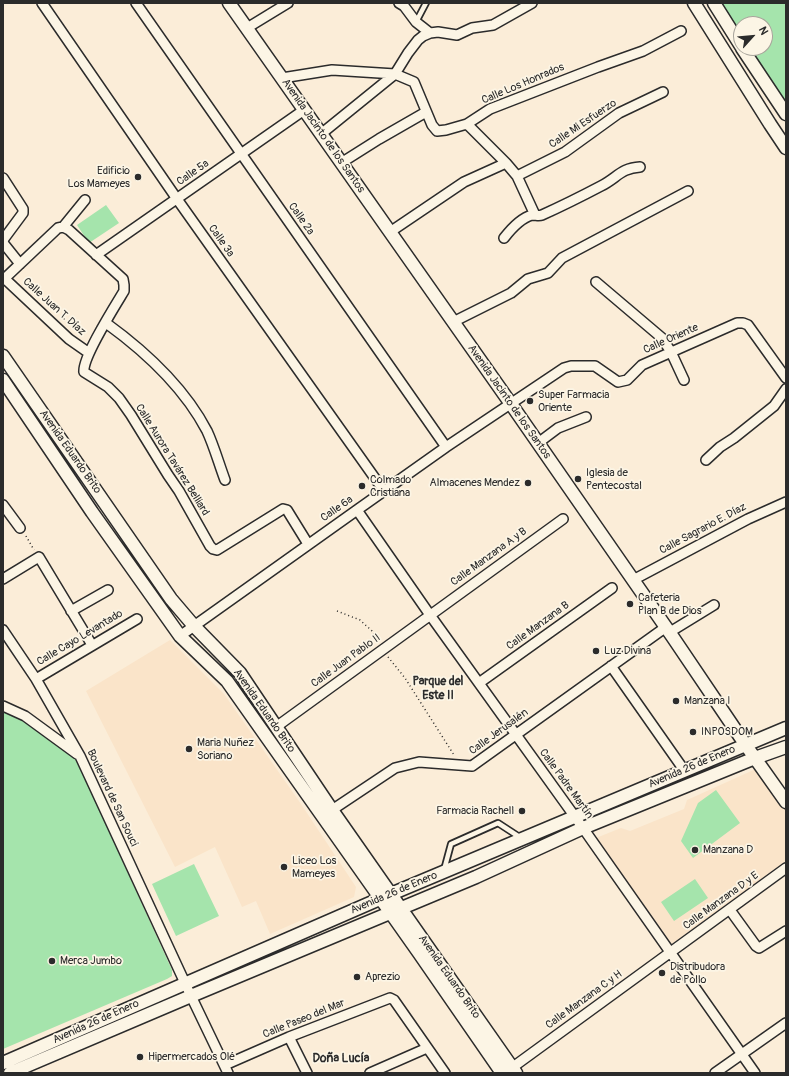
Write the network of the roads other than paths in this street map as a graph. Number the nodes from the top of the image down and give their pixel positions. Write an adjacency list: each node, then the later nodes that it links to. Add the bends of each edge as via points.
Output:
1 (42, 3): 32 (street, Calle 3a)
2 (136, 3): 25 (street, Calle 2a)
3 (229, 3): 11 (street, Avenida Jacinto de los Santos)
4 (288, 3): 11 (street)
5 (426, 3): 10 (lane)
6 (532, 3): 13 (street, via 493,25 472,28 457,35)
7 (694, 3): 24 (street)
8 (714, 3): 14 (street)
9 (400, 4): 10 (street)
10 (416, 22): 13 (street)
11 (247, 28): 17 (street, Avenida Jacinto de los Santos)
12 (681, 31): 22 (street, Calle Los Honrados, via 643,51 490,109)
13 (430, 33): 16 (street, via 413,46)
14 (733, 33)
15 (748, 56): 21 (street)
16 (395, 74): 17 (street, Calle Los Honrados, via 332,70); 20 (street, Calle Los Honrados, via 414,82); 23 (street)
17 (282, 78): 19 (street, Avenida Jacinto de los Santos)
18 (663, 92): 29 (street, Calle Mi Esfuerzo, via 619,113 565,152)
19 (304, 110): 23 (street, Avenida Jacinto de los Santos); 25 (street, Calle 5a)
20 (426, 112): 22 (street, Calle Los Honrados, via 437,131); 26 (street)
21 (786, 114)
22 (467, 124): 27 (street)
23 (321, 134): 26 (street, Avenida Jacinto de los Santos)
24 (786, 148)
25 (241, 155): 32 (street, Calle 5a); 54 (street, Calle 2a)
26 (341, 163): 36 (street, Avenida Jacinto de los Santos)
27 (506, 163): 29 (street); 36 (street, via 464,182)
28 (640, 167): 34 (street, via 625,170 591,191 542,215)
29 (517, 176): 34 (street)
30 (3, 178): 39 (street, via 23,209 23,213 3,240)
31 (688, 191): 42 (street, via 562,258 548,273 528,280 511,293)
32 (177, 199): 38 (street, Calle 5a); 57 (street, Calle 3a)
33 (85, 200): 35 (street)
34 (534, 215): 37 (street, via 521,221)
35 (63, 226): 38 (street); 39 (street)
36 (390, 232): 42 (street, Avenida Jacinto de los Santos)
37 (504, 238)
38 (96, 255): 43 (street, Calle Aurora Tavárez Belliard, via 123,279 124,285 124,291)
39 (20, 264): 40 (street)
40 (4, 279): 44 (street, Calle Juan T. Díaz, via 69,339)
41 (596, 282): 45 (street, via 662,338)
42 (453, 322): 51 (street, Avenida Jacinto de los Santos)
43 (106, 323): 44 (street, Calle Aurora Tavárez Belliard); 56 (street, via 130,340 169,377 192,407 207,432)
44 (89, 352): 63 (street, Calle Aurora Tavárez Belliard, via 84,372 108,387 119,398 180,491 213,549 217,550 283,509)
45 (670, 352): 47 (street, Calle Oriente, via 737,323 743,323 748,325); 49 (street); 51 (street, Calle Oriente, via 642,365 622,382 618,382 595,366 564,368)
46 (3, 356): 72 (street, Avenida Eduardo Brito, via 171,599)
47 (786, 378)
48 (3, 380): 75 (street, Avenida Eduardo Brito)
49 (684, 380)
50 (786, 389): 55 (street, via 774,406)
51 (511, 404): 53 (street, Avenida Jacinto de los Santos); 54 (street, Calle 6a)
52 (586, 417): 53 (street, via 558,428)
53 (538, 443): 65 (street, Avenida Jacinto de los Santos)
54 (446, 447): 57 (street, Calle 6a)
55 (706, 460)
56 (225, 480)
57 (384, 491): 60 (street, Calle 6a)
58 (786, 502): 65 (street, Calle Sagrario E. Díaz, via 748,519)
59 (3, 505): 62 (street)
60 (357, 510): 63 (street, Calle 6a); 70 (street, Calle Padre Martín)
61 (563, 519): 70 (street, Calle Manzana A y B)
62 (20, 528)
63 (308, 544): 72 (street, Calle 6a)
64 (3, 579): 69 (street, via 39,557)
65 (633, 580): 74 (street, Avenida Jacinto de los Santos)
66 (612, 588): 79 (street, Calle Manzana B)
67 (108, 590): 69 (street)
68 (714, 606): 74 (street, Calle Jerusalén)
69 (71, 611): 76 (street)
70 (430, 615): 79 (street, Calle Padre Martín); 81 (street, Calle Juan Pablo II)
71 (137, 619): 76 (street, Calle Cayo Levantado)
72 (194, 626): 75 (street, Calle 6a); 81 (street, Avenida Eduardo Brito, via 240,673)
73 (3, 630): 78 (street, Boulevard de San Souci)
74 (668, 630): 77 (street, Calle Jerusalén); 84 (street, Avenida Jacinto de los Santos)
75 (180, 636): 97 (street, Avenida Eduardo Brito, via 227,681)
76 (92, 645): 78 (street, Calle Cayo Levantado)
77 (611, 666): 83 (street, Calle Jerusalén); 88 (street)
78 (36, 679): 86 (street, Boulevard de San Souci)
79 (479, 683): 83 (street, Calle Padre Martín)
80 (3, 706): 86 (street, via 26,716)
81 (276, 727): 90 (street, Avenida Eduardo Brito)
82 (786, 727): 84 (street, Avenida 26 de Enero)
83 (515, 735): 90 (street, Calle Jerusalén, via 472,766 418,762 395,768); 91 (street, Calle Padre Martín)
84 (745, 744): 87 (street, Avenida Jacinto de los Santos); 88 (street, Avenida 26 de Enero)
85 (786, 747): 87 (street, Avenida 26 de Enero)
86 (80, 756): 103 (street, Boulevard de San Souci)
87 (755, 758): 89 (street, Avenida Jacinto de los Santos); 92 (street, Avenida 26 de Enero)
88 (684, 770): 91 (street, Avenida 26 de Enero)
89 (786, 802)
90 (332, 810): 96 (street, Avenida Eduardo Brito)
91 (574, 817): 92 (street, Calle Padre Martín); 93 (street, Avenida 26 de Enero)
92 (583, 828): 98 (street, Avenida 26 de Enero); 102 (street, Calle Padre Martín)
93 (523, 839): 95 (street, Avenida 26 de Enero); 95 (lane, via 498,823 451,844)
94 (786, 868): 99 (street, Calle Manzana D y E)
95 (443, 872): 96 (street, Avenida 26 de Enero)
96 (391, 894): 97 (street, Avenida 26 de Enero); 98 (street, Avenida Eduardo Brito)
97 (380, 899): 100 (street, Avenida Eduardo Brito); 103 (street, Avenida 26 de Enero)
98 (402, 908): 100 (street, Avenida 26 de Enero); 111 (street, Avenida Eduardo Brito)
99 (730, 910): 101 (street, via 760,948); 102 (street, Calle Manzana D y E)
100 (390, 913): 104 (street, Avenida 26 de Enero); 111 (street, Avenida Eduardo Brito)
101 (786, 931)
102 (670, 953): 108 (street, Calle Padre Martín); 111 (street, Calle Manzana C y H)
103 (185, 983): 104 (street, Boulevard de San Souci); 109 (street, Avenida 26 de Enero)
104 (191, 996): 110 (street, Boulevard de San Souci); 112 (street, Avenida 26 de Enero)
105 (786, 1023): 108 (street)
106 (289, 1037): 107 (street, Calle Paseo del Mar, via 392,998); 110 (street, Calle Paseo del Mar); 113 (street)
107 (427, 1048): 114 (street); 115 (street)
108 (742, 1054): 116 (street); 117 (street, Calle Padre Martín)
109 (3, 1062)
110 (226, 1069)
111 (510, 1071)
112 (10, 1073)
113 (307, 1073)
114 (370, 1073)
115 (445, 1073)
116 (715, 1073)
117 (755, 1073)

